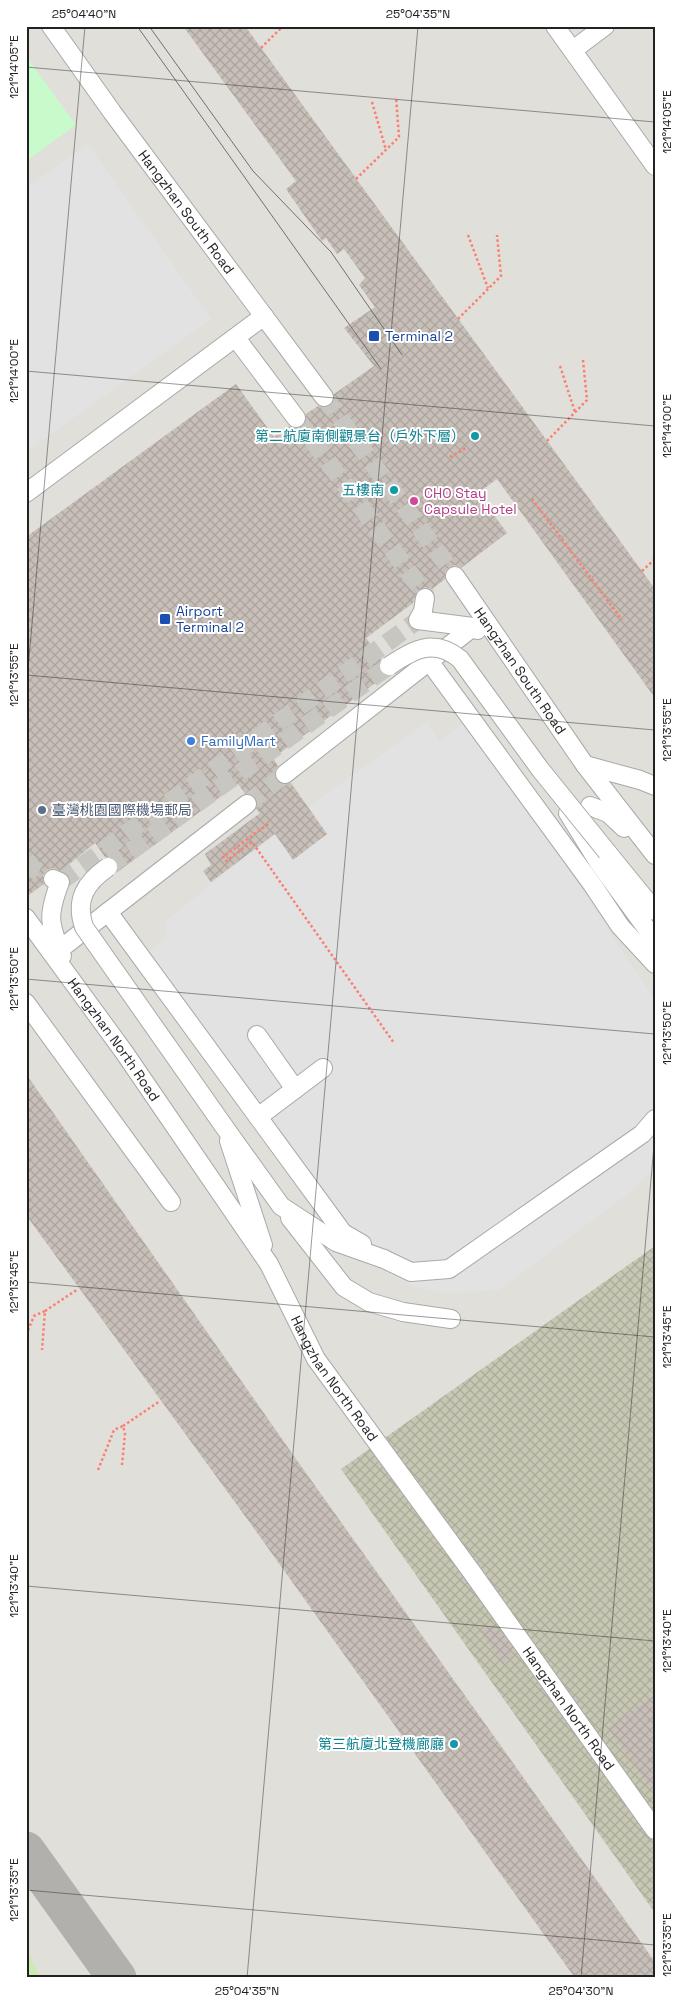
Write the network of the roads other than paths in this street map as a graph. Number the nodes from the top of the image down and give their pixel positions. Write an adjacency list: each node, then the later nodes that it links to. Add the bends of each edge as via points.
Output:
1 (51, 26): 6 (street, Hangzhan South Road)
2 (555, 26): 4 (street)
3 (605, 26): 4 (street)
4 (573, 50): 5 (street)
5 (655, 166)
6 (264, 316): 7 (street); 8 (street, Hangzhan South Road)
7 (236, 338): 9 (street); 10 (street)
8 (324, 397)
9 (296, 418)
10 (26, 493)
11 (455, 576): 14 (street, Hangzhan South Road)
12 (425, 598): 13 (street, via 418,620)
13 (473, 627): 14 (street); 15 (street)
14 (512, 656): 17 (street, Hangzhan South Road)
15 (429, 661): 18 (street); 31 (street, via 620,926)
16 (390, 666): 23 (street, bridge, via 409,652 424,648 452,652 460,659)
17 (585, 765): 19 (street); 22 (street, Hangzhan South Road)
18 (285, 774)
19 (655, 786)
20 (246, 804): 27 (street)
21 (590, 806): 22 (street, via 608,813)
22 (653, 853)
23 (603, 858): 26 (street); 29 (street)
24 (108, 867): 39 (street, bridge, via 86,888 80,901 84,927)
25 (56, 880): 30 (street, via 50,926)
26 (655, 911)
27 (108, 912): 30 (street); 37 (street)
28 (26, 918): 32 (street, Hangzhan North Road)
29 (655, 940)
30 (59, 950): 32 (street)
31 (655, 964)
32 (71, 980): 43 (street, Hangzhan North Road)
33 (26, 1003): 40 (street)
34 (256, 1035): 36 (street)
35 (323, 1068): 36 (street)
36 (295, 1089): 37 (street)
37 (258, 1117): 42 (street, via 344,1233)
38 (655, 1119): 42 (street, via 642,1134 449,1269 411,1272)
39 (223, 1124): 41 (street); 43 (street)
40 (171, 1202)
41 (280, 1206): 42 (street, via 336,1242); 44 (street, via 344,1287 369,1302 403,1312)
42 (384, 1259)
43 (269, 1264): 45 (street, Hangzhan North Road, via 316,1359)
44 (452, 1319)
45 (655, 1830)

